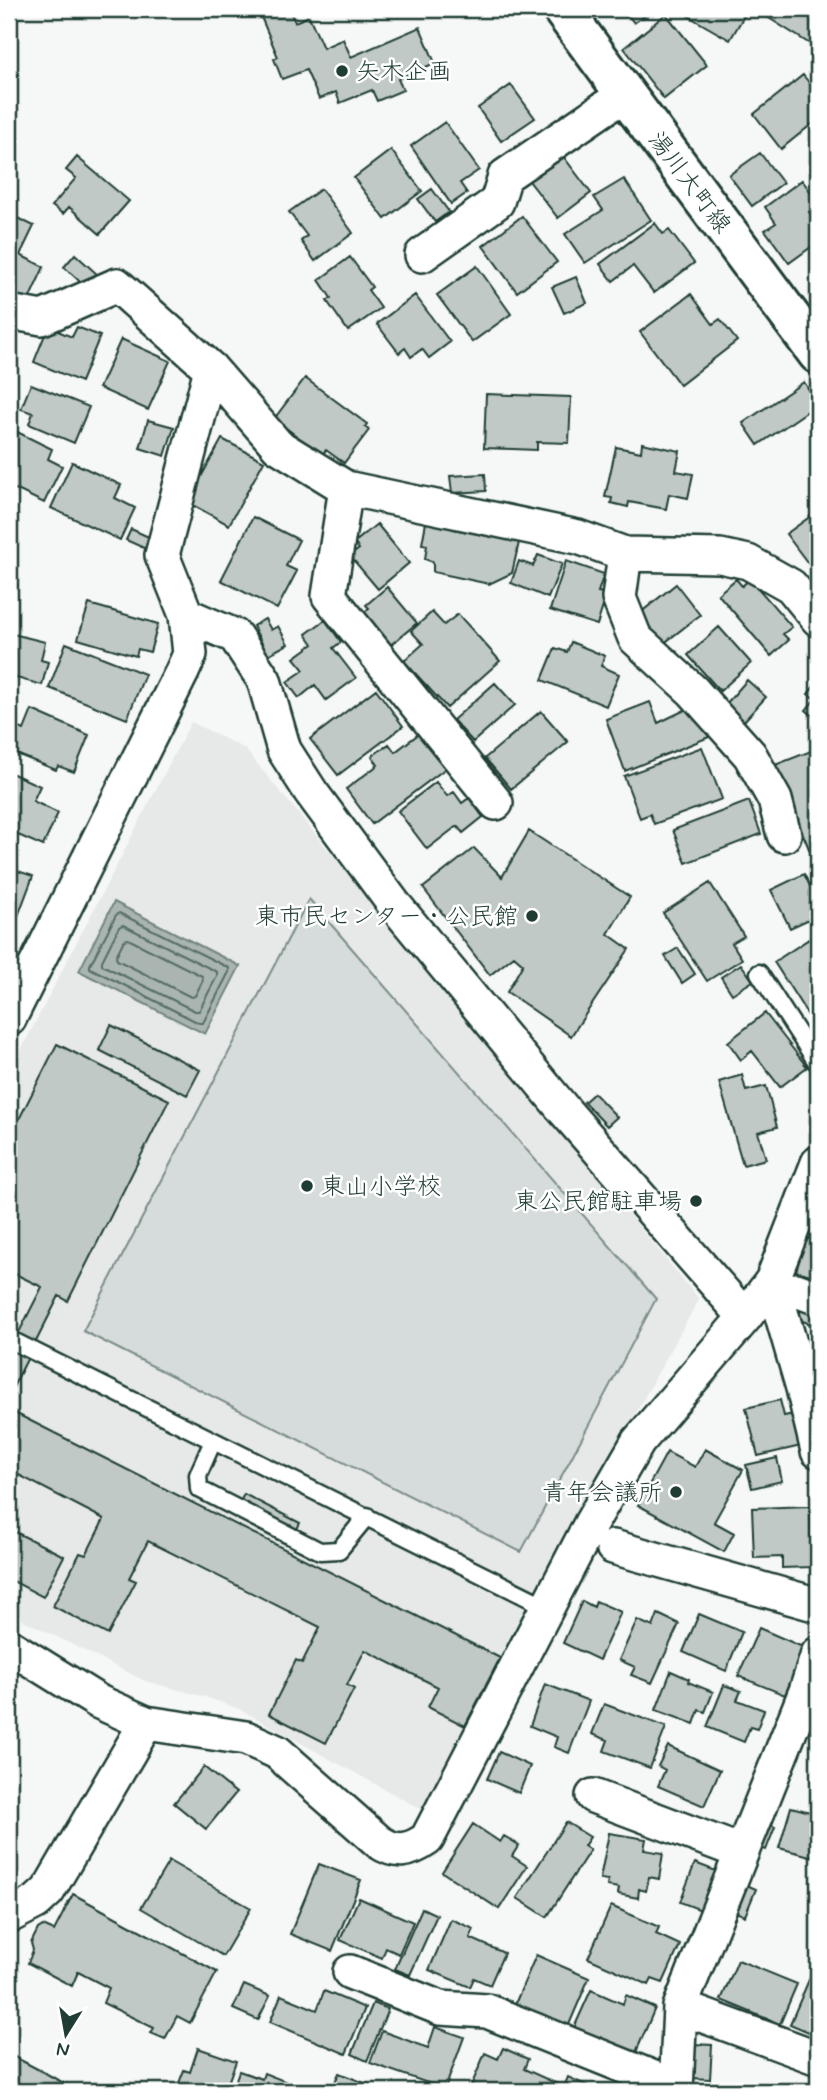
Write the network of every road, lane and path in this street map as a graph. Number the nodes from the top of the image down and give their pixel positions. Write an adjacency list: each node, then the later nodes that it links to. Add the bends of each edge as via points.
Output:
1 (562, 9): 2 (main road, 湯川大町線)
2 (625, 94): 3 (street, via 505,176 496,202); 5 (main road, 湯川大町線)
3 (422, 255)
4 (9, 312): 6 (street, via 42,318 117,285)
5 (818, 354)
6 (211, 369): 7 (street, via 278,446); 9 (street, via 162,555)
7 (346, 488): 8 (street, via 578,537); 11 (street, via 329,596)
8 (625, 554): 10 (street, via 720,556 748,562 791,586); 12 (street, via 619,598 635,638 694,691 750,755 775,800)
9 (186, 615): 14 (street, via 190,654 183,672); 19 (street, via 235,636 264,680 284,750 393,903 564,1110)
10 (818, 619)
11 (496, 803)
12 (784, 835)
13 (760, 973): 15 (lane)
14 (9, 1019)
15 (818, 1063)
16 (818, 1163): 17 (street)
17 (774, 1287): 18 (street); 19 (street); 22 (street)
18 (818, 1298)
19 (745, 1317): 26 (street, via 638,1442)
20 (9, 1339): 21 (lane)
21 (213, 1441): 23 (lane); 23 (lane, via 198,1475 199,1489 320,1551 339,1550)
22 (818, 1451)
23 (367, 1516): 26 (lane)
24 (613, 1547): 25 (street)
25 (818, 1605)
26 (547, 1607): 29 (street, via 427,1839 414,1848 397,1850 379,1842 277,1752 260,1744 215,1732)
27 (9, 1646): 29 (street, via 99,1702)
28 (818, 1654): 31 (street)
29 (146, 1723): 32 (street, via 48,1891)
30 (593, 1796): 31 (street)
31 (741, 1852): 34 (street)
32 (9, 1916)
33 (350, 1972): 36 (street, via 440,2008 487,2011)
34 (680, 2007): 35 (street); 36 (street)
35 (818, 2058)
36 (676, 2089)

